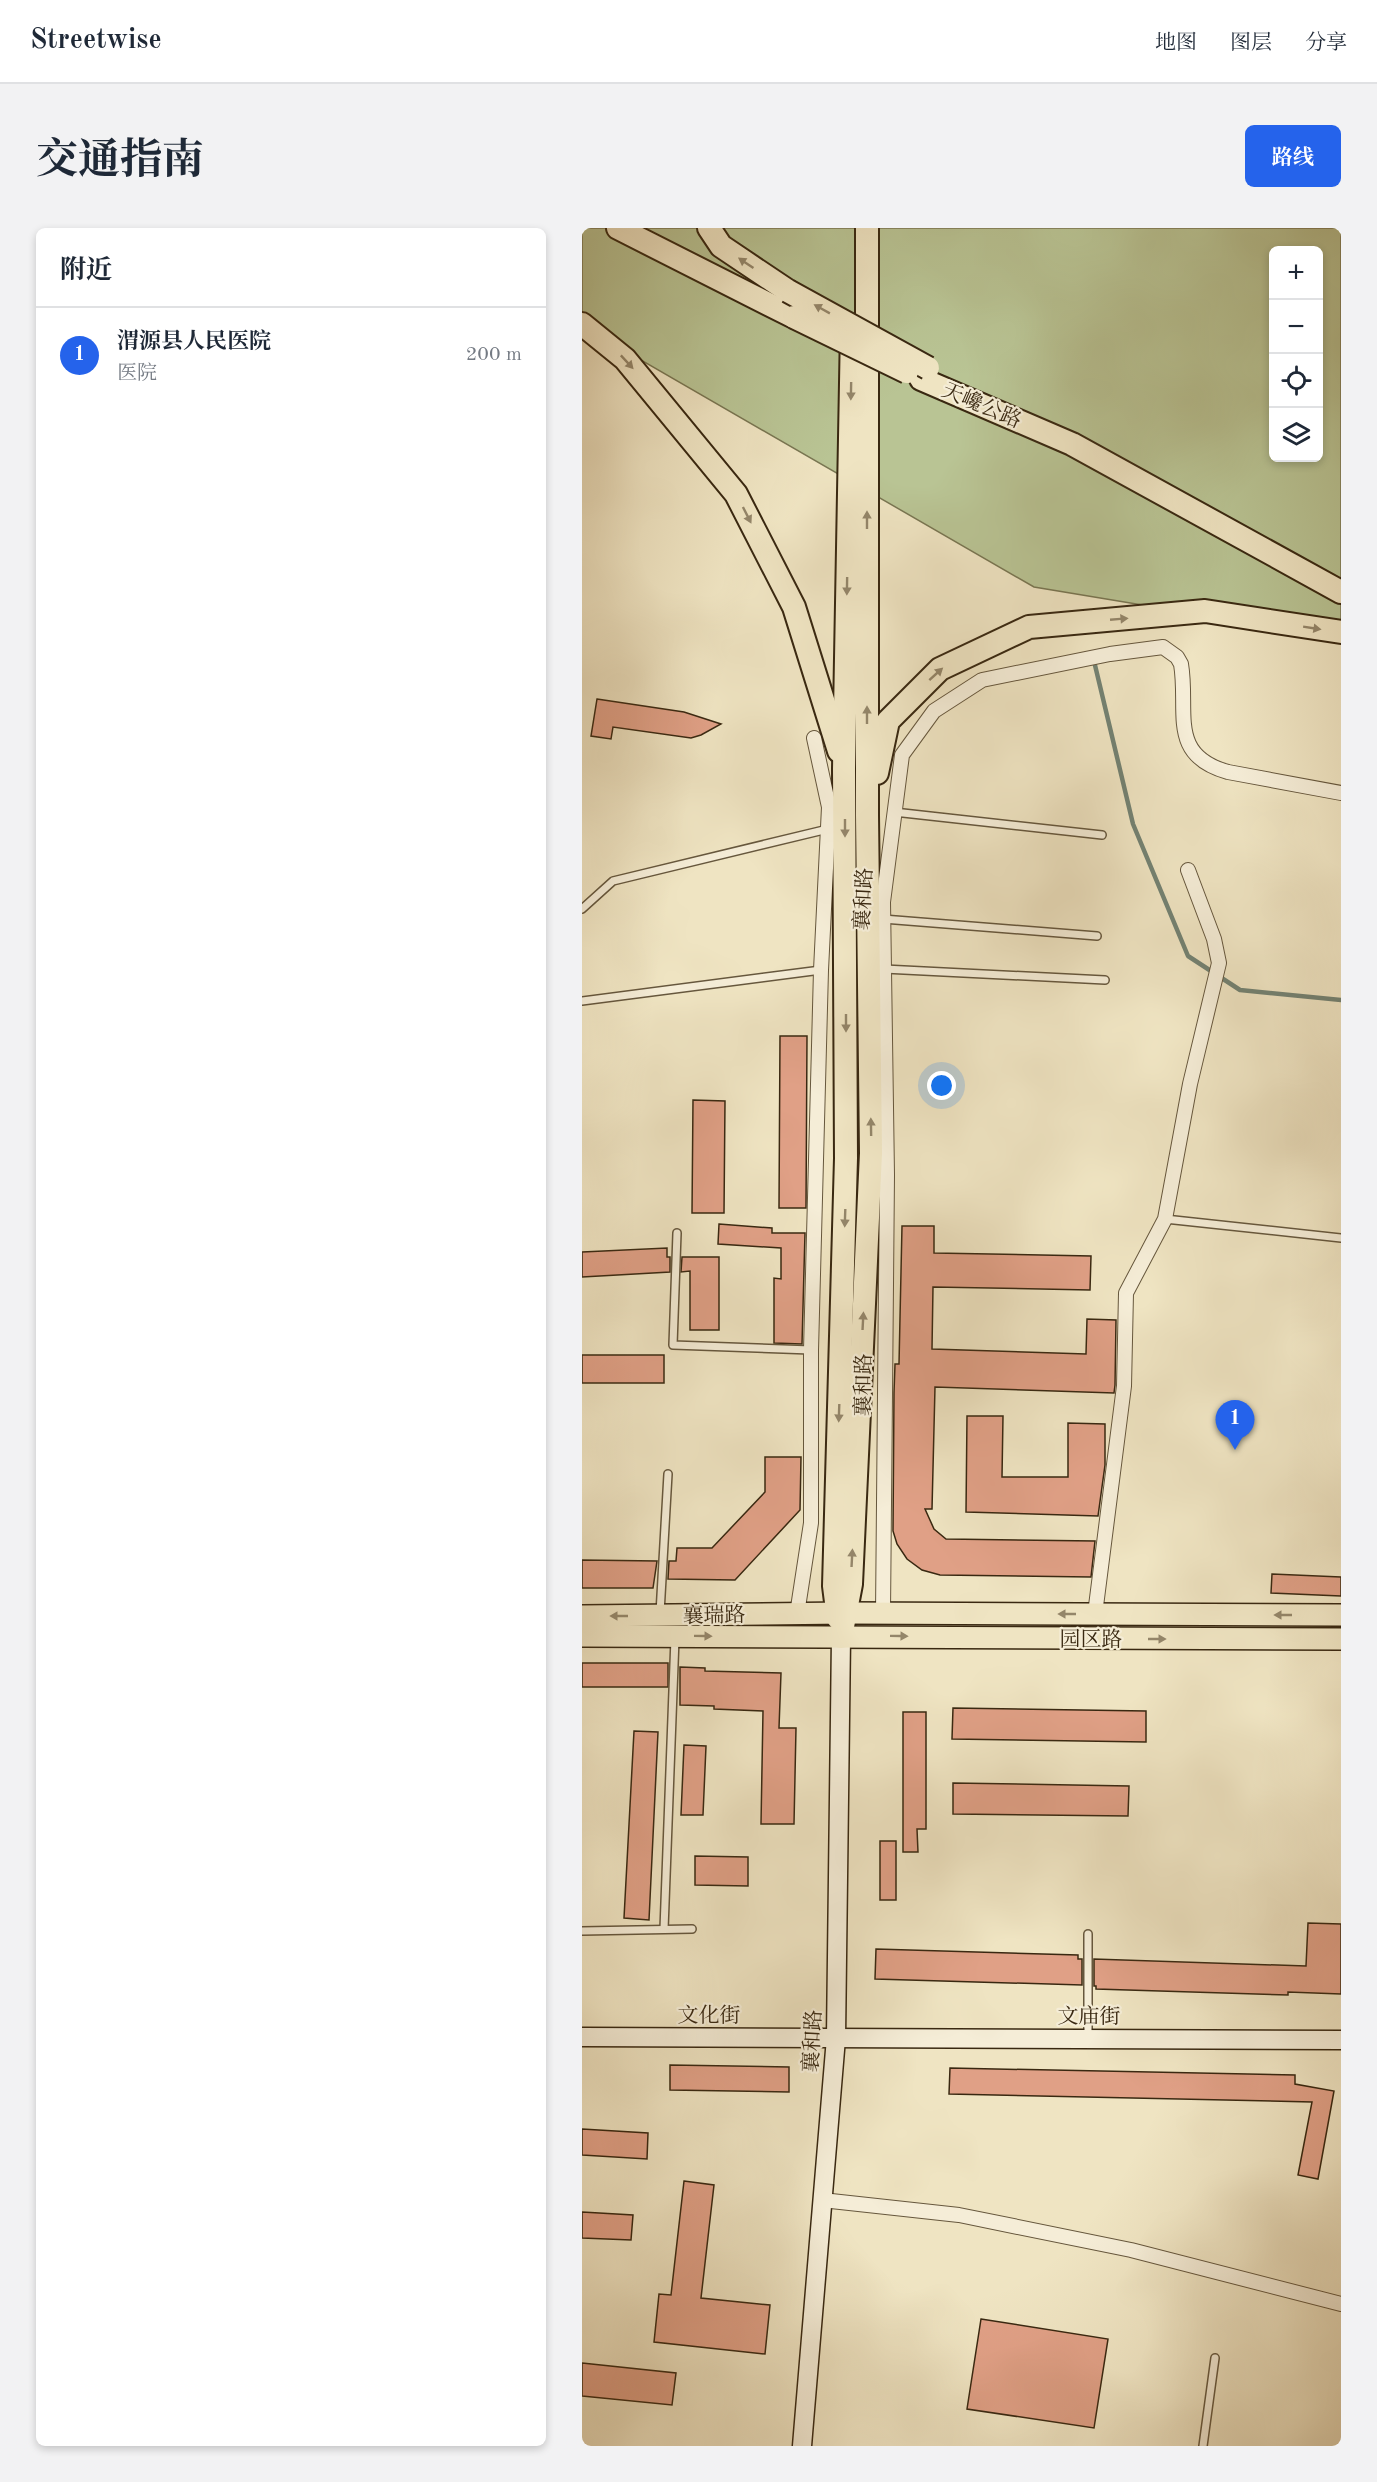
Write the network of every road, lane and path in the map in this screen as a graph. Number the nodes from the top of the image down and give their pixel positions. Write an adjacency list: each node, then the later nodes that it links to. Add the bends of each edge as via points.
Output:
1 (618, 228): 6 (highway, 天巉公路, bridge, via 794,317)
2 (709, 228): 6 (highway, 天巉公路, one-way to 2, bridge, via 788,291 721,246)
3 (854, 228): 10 (highway, one-way to 10)
4 (867, 228): 13 (highway, one-way to 4)
5 (582, 324): 10 (highway, one-way to 10, via 625,359 736,494 794,607)
6 (925, 373): 7 (highway, via 1072,444)
7 (1341, 592)
8 (1341, 632): 13 (highway, one-way to 8, via 888,721 940,669 1029,627 1205,611)
9 (814, 738): 14 (street, 襄和路, via 829,807)
10 (844, 769): 38 (highway, one-way to 38, via 846,1158 834,1586)
11 (1341, 793): 12 (street, 襄和路, via 1227,772 1200,760 1184,734 1181,664 1163,647 982,680 934,711 902,755)
12 (894, 812): 15 (lane); 18 (street, 襄和路)
13 (867, 815): 29 (highway, one-way to 13, via 851,1584 871,1153)
14 (828, 828): 17 (lane, via 613,881); 21 (street, 襄和路)
15 (1102, 834)
16 (1188, 870): 24 (street, via 1219,963 1190,1084)
17 (582, 909)
18 (883, 919): 19 (lane); 20 (street, 襄和路)
19 (1097, 936)
20 (884, 969): 22 (lane); 30 (street, 襄和路, via 887,1186)
21 (821, 970): 23 (lane); 27 (street, 襄和路)
22 (1105, 980)
23 (582, 1001)
24 (1165, 1219): 26 (lane); 32 (street, via 1126,1293 1124,1386)
25 (677, 1233): 27 (lane, via 673,1346)
26 (1341, 1238)
27 (811, 1350): 31 (street, 襄和路, via 811,1523)
28 (668, 1474): 33 (lane)
29 (846, 1613): 30 (main road, 园区路); 31 (main road, 襄瑞路); 38 (highway)
30 (883, 1613): 32 (main road, 园区路, one-way to 30)
31 (797, 1614): 33 (main road, 襄瑞路)
32 (1095, 1614): 34 (main road, 园区路, one-way to 32)
33 (660, 1615): 35 (main road, 襄瑞路, one-way to 35)
34 (1341, 1615)
35 (582, 1616)
36 (582, 1636): 37 (main road, 襄瑞路)
37 (675, 1636): 38 (main road, 襄瑞路, one-way to 38); 40 (lane)
38 (841, 1637): 39 (main road, 园区路, one-way to 39); 45 (main road, 襄和路)
39 (1341, 1639)
40 (664, 1929): 41 (lane); 42 (lane)
41 (692, 1929)
42 (582, 1931)
43 (1088, 1934): 46 (lane)
44 (582, 2037): 45 (main road, 文化街)
45 (836, 2038): 46 (main road, 文庙街); 48 (main road, 襄和路)
46 (1088, 2039): 47 (main road, 文庙街)
47 (1341, 2040)
48 (822, 2200): 49 (street, via 959,2215 1131,2250); 51 (main road, 襄和路)
49 (1341, 2304)
50 (1215, 2358): 52 (lane)
51 (802, 2446)
52 (1203, 2446)

